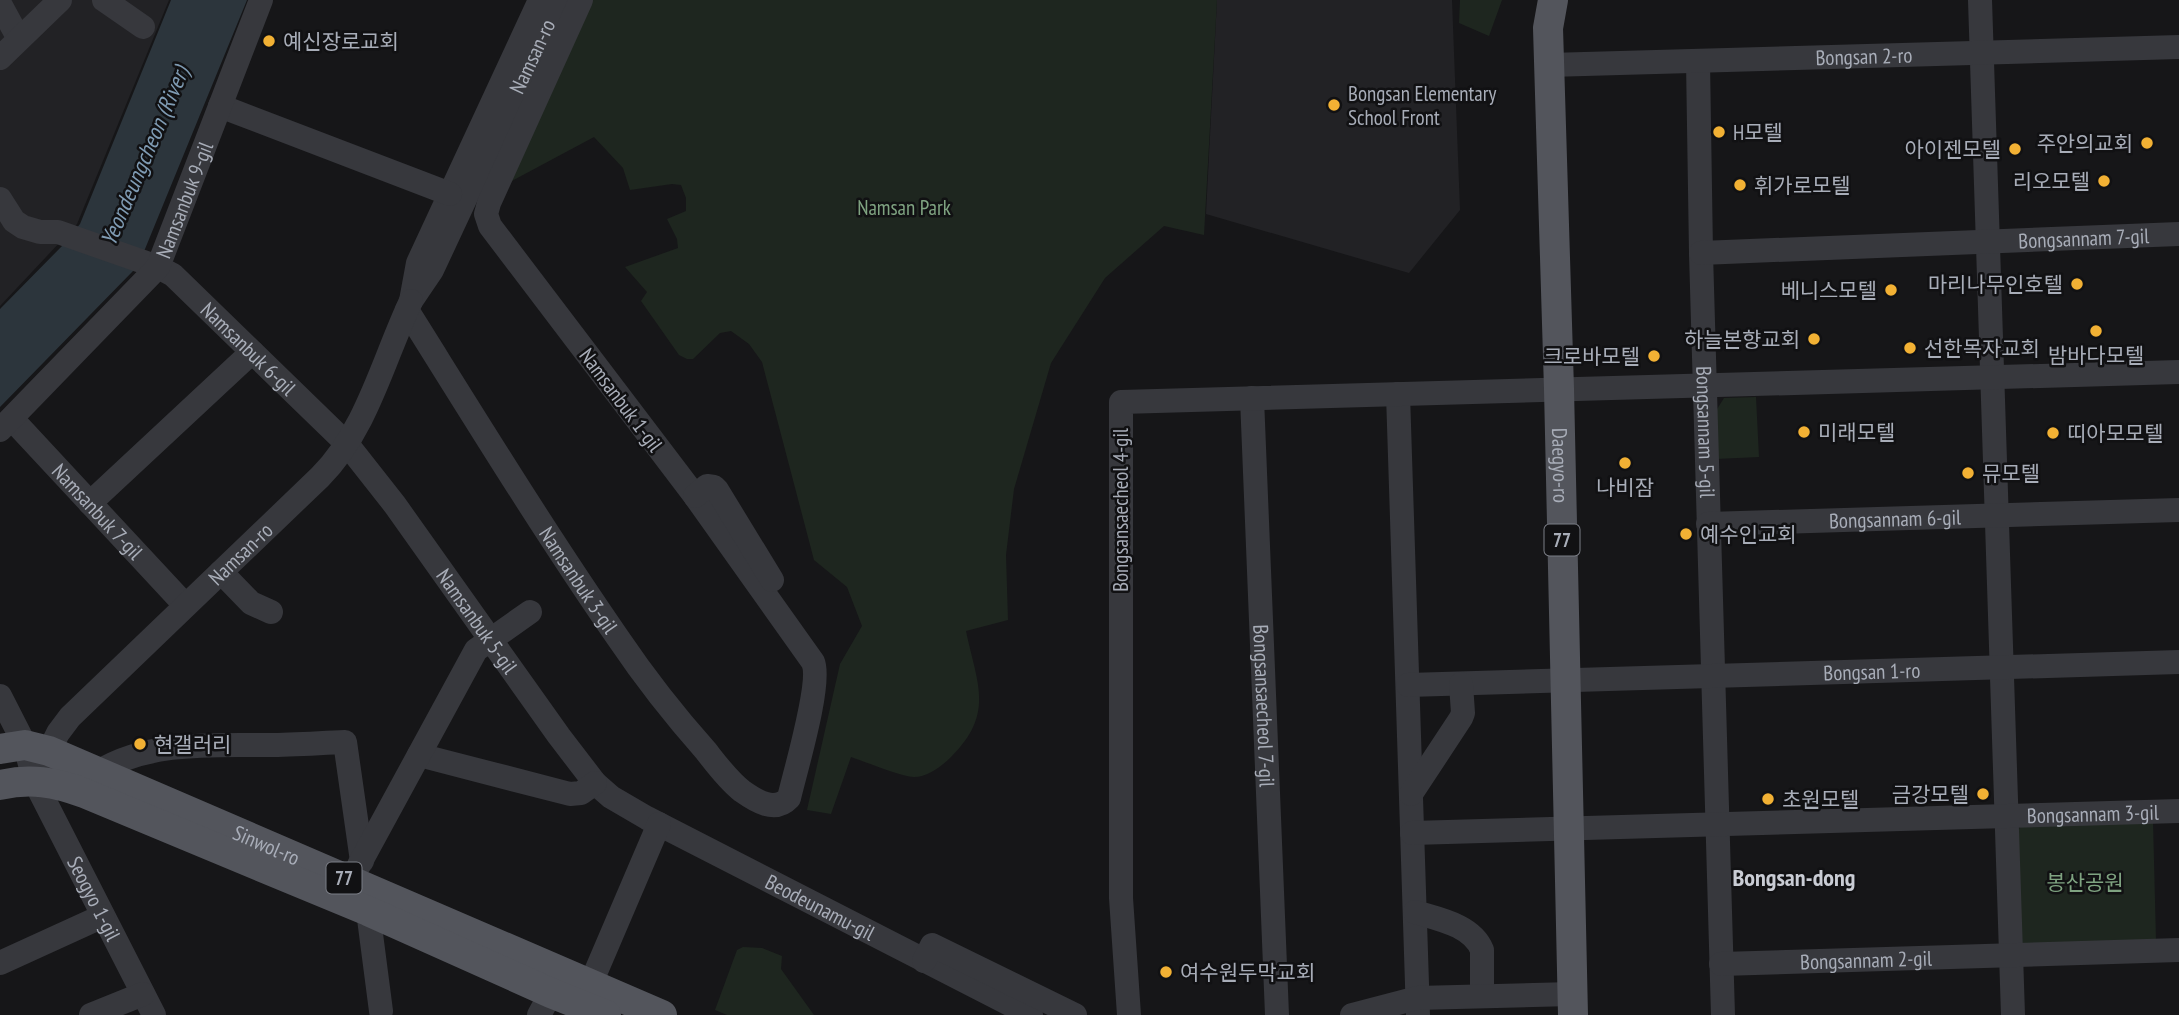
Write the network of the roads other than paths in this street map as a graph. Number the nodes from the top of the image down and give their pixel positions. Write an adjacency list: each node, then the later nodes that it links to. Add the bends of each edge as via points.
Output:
1 (60, 0): 11 (street)
2 (104, 0): 10 (street)
3 (261, 0): 17 (street, Namsanbuk 9-gil)
4 (540, 0): 18 (street, Namsan-ro)
5 (558, 0): 24 (street, Namsan-ro, via 432,270)
6 (581, 0): 57 (street, Namsanbuk 1-gil, via 486,214 498,237 695,496 707,486 717,490 793,615 833,664 804,798 797,804)
7 (1553, 0): 16 (main road, Daegyo-ro / 77)
8 (1980, 0): 13 (street)
9 (0, 4): 11 (street)
10 (143, 27)
11 (19, 39): 14 (street)
12 (2179, 47): 13 (street, Bongsan 2-ro)
13 (1983, 53): 15 (street, Bongsan 2-ro); 21 (street)
14 (0, 58)
15 (1698, 61): 16 (street, Bongsan 2-ro); 22 (street, Bongsannam 5-gil)
16 (1549, 65): 29 (main road, Daegyo-ro / 77)
17 (220, 106): 18 (street); 23 (street, Namsanbuk 9-gil)
18 (450, 194): 24 (street, Namsan-ro, via 418,262)
19 (0, 199): 23 (street, Namsanbuk 6-gil, via 23,228 58,232)
20 (2179, 234): 21 (street, Bongsannam 7-gil)
21 (1989, 242): 22 (street); 27 (street)
22 (1701, 253): 28 (street, Bongsannam 5-gil)
23 (150, 264): 25 (street, Namsanbuk 6-gil, via 173,275); 32 (street, Namsanbuk 9-gil)
24 (409, 306): 33 (street, Namsan-ro); 57 (street, Namsanbuk 3-gil, via 577,579 662,701 743,791 775,806)
25 (252, 352): 33 (street, Namsanbuk 6-gil); 34 (street)
26 (2179, 372): 27 (street)
27 (1993, 377): 28 (street); 36 (street)
28 (1704, 385): 29 (street, Bongsansaecheol 4-gil); 37 (street, Bongsannam 5-gil)
29 (1559, 389): 30 (street, Bongsansaecheol 4-gil); 46 (main road, Daegyo-ro / 77)
30 (1398, 394): 31 (street, Bongsansaecheol 4-gil); 48 (street)
31 (1252, 398): 85 (street, Bongsansaecheol 4-gil, via 1121,402 1121,898); 86 (street, Bongsansaecheol 7-gil)
32 (6, 424): 34 (street, Namsanbuk 7-gil)
33 (347, 444): 38 (street, Namsan-ro, via 328,469); 42 (street, Namsanbuk 5-gil)
34 (90, 503): 39 (street, Namsanbuk 7-gil)
35 (2179, 510): 36 (street)
36 (1997, 516): 37 (street, Bongsannam 6-gil); 44 (street)
37 (1708, 524): 45 (street, Bongsannam 5-gil)
38 (221, 572): 39 (street, Namsan-ro); 40 (street, via 250,603)
39 (185, 605): 50 (street, Namsan-ro, via 70,717)
40 (271, 612)
41 (530, 612): 42 (street)
42 (491, 639): 51 (street, via 476,650); 55 (street, Namsanbuk 5-gil)
43 (2179, 662): 44 (street, Bongsan 1-ro)
44 (2002, 667): 45 (street, Bongsan 1-ro); 59 (street)
45 (1713, 676): 46 (street, Bongsan 1-ro); 61 (street, Bongsannam 5-gil)
46 (1565, 680): 47 (street, Bongsan 1-ro); 62 (main road, Daegyo-ro / 77)
47 (1461, 684): 48 (street, Bongsan 1-ro); 56 (street, via 1461,718)
48 (1408, 685): 56 (street)
49 (0, 696): 50 (street, Seogyo 1-gil)
50 (15, 749): 52 (main road, Sinwol-ro / 77); 53 (street, Seogyo 1-gil)
51 (419, 755): 55 (street, via 570,794); 64 (street)
52 (98, 772): 64 (main road, Sinwol-ro / 77); 64 (street, via 123,758 167,749 345,742)
53 (34, 780): 54 (main road, 77); 65 (main road, Sinwol-ro / 77, via 84,793); 67 (street, Seogyo 1-gil)
54 (0, 785)
55 (603, 790): 60 (street, Beodeunamu-gil)
56 (1411, 794): 63 (street)
57 (787, 799)
58 (2179, 811): 59 (street, Bongsannam 3-gil)
59 (2006, 816): 61 (street); 69 (street)
60 (659, 824): 70 (street, Beodeunamu-gil); 73 (street)
61 (1717, 824): 62 (street); 72 (street, Bongsannam 5-gil)
62 (1568, 828): 63 (street); 77 (main road, Daegyo-ro / 77)
63 (1412, 833): 66 (street)
64 (356, 871): 73 (main road, Sinwol-ro / 77)
65 (368, 911): 76 (main road, Sinwol-ro / 77); 79 (street)
66 (1415, 912): 74 (street, via 1457,926 1480,945); 78 (street)
67 (103, 916): 71 (street); 75 (street, Seogyo 1-gil)
68 (2179, 950): 69 (street)
69 (2011, 955): 72 (street, Bongsannam 2-gil); 89 (street)
70 (924, 961): 83 (street, Beodeunamu-gil); 84 (street, via 932,945)
71 (0, 963)
72 (1721, 964): 88 (street, Bongsannam 5-gil)
73 (591, 984): 82 (main road, Sinwol-ro / 77)
74 (1482, 996): 77 (street); 78 (street)
75 (149, 1004): 80 (street)
76 (545, 1004): 81 (main road, Sinwol-ro / 77)
77 (1573, 1004)
78 (1418, 1006): 87 (street)
79 (381, 1011)
80 (91, 1015)
81 (606, 1015)
82 (662, 1015)
83 (1031, 1015)
84 (1075, 1015)
85 (1129, 1015)
86 (1278, 1015)
87 (1352, 1015)
88 (1723, 1015)
89 (2012, 1015)

